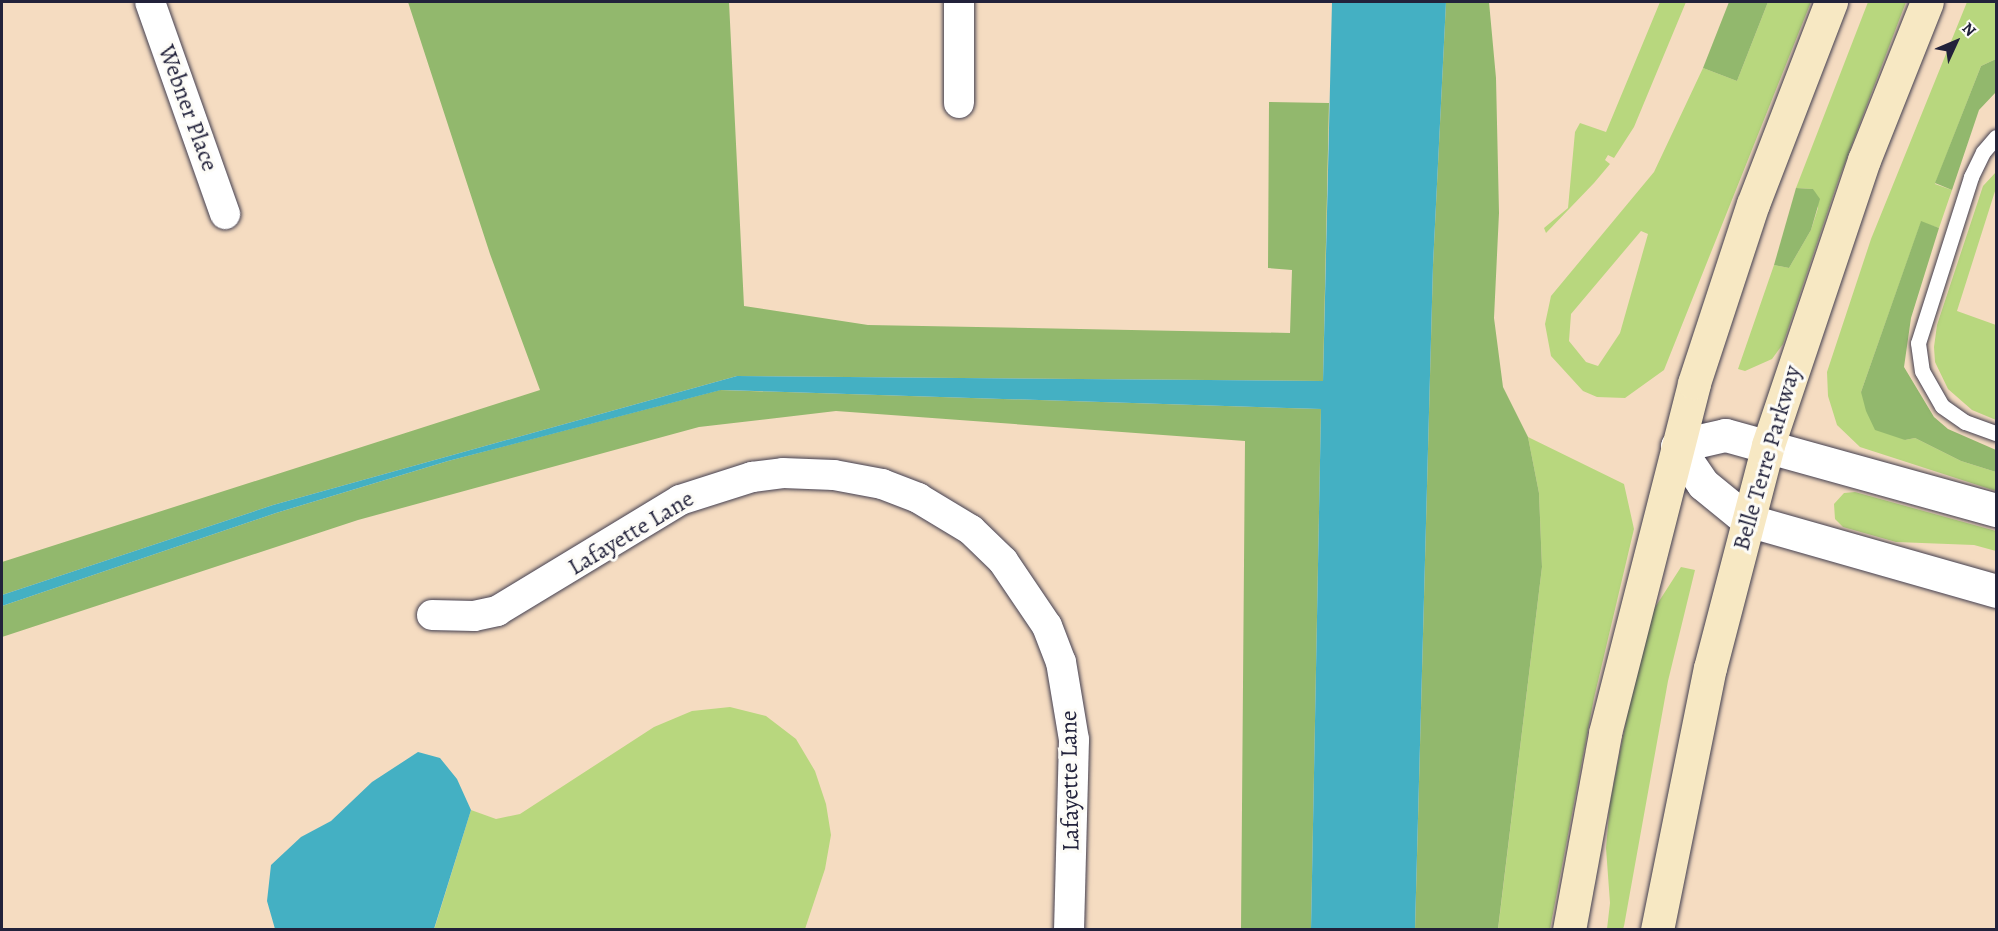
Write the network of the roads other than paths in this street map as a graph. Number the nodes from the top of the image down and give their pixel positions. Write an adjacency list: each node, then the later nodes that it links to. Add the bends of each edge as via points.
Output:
1 (150, 2): 7 (street, Webner Place)
2 (959, 2): 5 (street)
3 (1831, 2): 10 (main road, via 1753,204)
4 (1927, 2): 9 (main road, Belle Terre Parkway, via 1863,160)
5 (959, 103)
6 (1996, 137): 8 (lane, via 1983,152 1971,177 1918,343 1922,371 1942,405 1965,422)
7 (225, 214)
8 (1996, 433)
9 (1768, 445): 10 (street, via 1725,435); 11 (street); 12 (main road, Belle Terre Parkway)
10 (1677, 446): 12 (street, via 1703,484); 16 (main road, via 1605,733)
11 (1996, 510)
12 (1747, 520): 13 (street); 17 (main road, Belle Terre Parkway, via 1689,761)
13 (1996, 591)
14 (432, 615): 15 (street, Lafayette Lane, via 474,616 498,611 680,501 752,477 783,473 834,475 882,484 918,498 971,530 1003,561 1047,626 1061,662 1074,740)
15 (1069, 930)
16 (1569, 930)
17 (1657, 930)

